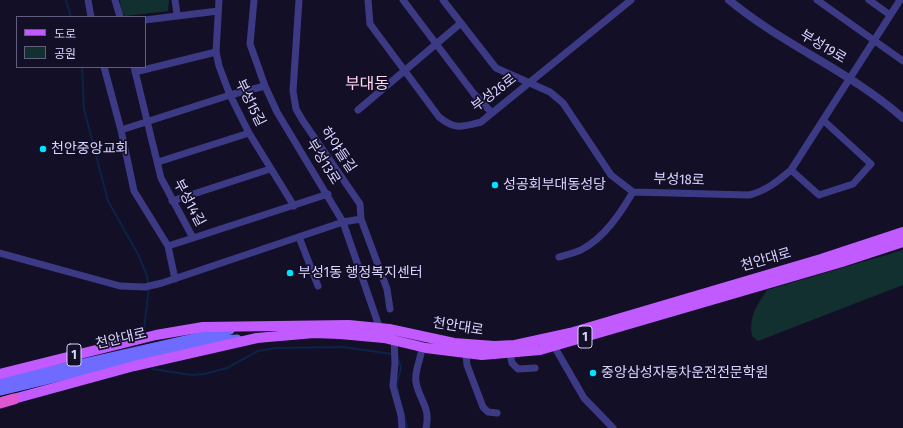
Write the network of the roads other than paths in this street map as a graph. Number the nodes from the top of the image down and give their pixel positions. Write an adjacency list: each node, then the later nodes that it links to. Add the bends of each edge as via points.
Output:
1 (88, 0): 18 (street)
2 (115, 0): 19 (street)
3 (175, 0): 16 (street)
4 (219, 0): 15 (street, 부성15길)
5 (254, 0): 32 (street, 부성13로, via 250,44)
6 (299, 0): 48 (street, 하야들길, via 293,91 296,109 358,199)
7 (368, 0): 29 (street, 부성26로, via 370,24)
8 (403, 0): 23 (street)
9 (443, 0): 21 (street, 부성18로)
10 (631, 0): 31 (street, 부성26로)
11 (729, 0): 30 (street, 부성19로, via 742,11)
12 (817, 0): 22 (street)
13 (869, 0): 17 (street)
14 (900, 0): 17 (street, 부성18로)
15 (218, 11): 16 (street); 24 (street, 부성15길)
16 (177, 14): 20 (street)
17 (890, 15): 22 (street, 부성18로)
18 (91, 16)
19 (120, 16)
20 (146, 20)
21 (461, 24): 23 (street); 31 (street, 부성18로, via 496,68)
22 (873, 41): 25 (street); 30 (street, 부성18로)
23 (437, 43): 29 (street); 35 (street, via 474,94)
24 (216, 52): 26 (street); 33 (street, 부성15길)
25 (903, 61)
26 (146, 67)
27 (104, 68): 39 (street)
28 (134, 69): 38 (street, 부성14길)
29 (405, 70): 34 (street); 35 (street, 부성26로, via 439,117 449,125 468,126 481,122)
30 (849, 78): 36 (street, 부성19로); 37 (street, 부성18로)
31 (529, 84): 35 (street, 부성26로); 44 (street, 부성18로, via 550,92 563,103 611,175)
32 (265, 86): 33 (street); 45 (street, 부성13로, via 277,112)
33 (230, 95): 38 (street); 40 (street, 부성15길)
34 (358, 110)
35 (492, 113)
36 (903, 118)
37 (823, 120): 43 (street, 부성18로); 43 (street, via 871,164 853,184 819,196)
38 (146, 121): 39 (street); 41 (street, 부성14길)
39 (121, 130): 54 (street, via 134,191)
40 (249, 133): 41 (street); 42 (street, 부성15길)
41 (158, 162): 46 (street, 부성14길, via 161,178)
42 (270, 169): 46 (street); 47 (street, 부성15길)
43 (791, 170): 44 (street, 부성18로, via 773,185 749,195)
44 (633, 192): 56 (street, via 608,229 581,250)
45 (328, 194): 47 (street, 부성14길); 49 (street, 부성13로)
46 (172, 201): 52 (street, 부성14길)
47 (294, 206): 52 (street, 부성14길)
48 (361, 219): 49 (street); 59 (street, 하야들길, via 387,289)
49 (343, 222): 51 (street); 61 (street, 부성13로)
50 (903, 232): 62 (main road, 천안대로 / 1, via 821,259 538,341 494,346 474,345)
51 (299, 237): 57 (street); 58 (street)
52 (193, 238): 54 (street)
53 (903, 242): 66 (main road, 천안대로 / 1)
54 (168, 246): 57 (street)
55 (0, 253): 57 (street, via 120,286 145,287)
56 (559, 257)
57 (175, 279)
58 (318, 286)
59 (390, 309)
60 (249, 327): 61 (main road, 천안대로 / 1); 71 (main road, 1, via 220,326 183,330); 72 (main road, 천안대로, via 211,333)
61 (380, 327): 62 (main road, 천안대로 / 1); 64 (street, 부성13로)
62 (393, 330): 65 (street)
63 (257, 338): 64 (main road, 천안대로 / 1, via 314,333); 73 (main road, 천안대로, via 208,341); 74 (main road, 1, via 134,366)
64 (384, 338): 65 (main road, 천안대로 / 1)
65 (395, 346): 67 (main road, 천안대로 / 1); 77 (street, via 393,386)
66 (554, 346): 69 (main road, 천안대로 / 1); 79 (street, via 584,398)
67 (422, 348): 68 (main road, 천안대로 / 1); 78 (street, via 416,383 427,411)
68 (466, 354): 69 (main road, 천안대로 / 1); 76 (street, via 467,365 483,407 488,412)
69 (510, 354): 70 (street, via 512,363 518,369)
70 (535, 368)
71 (0, 374)
72 (0, 382)
73 (0, 391)
74 (14, 399): 75 (highway, 1)
75 (0, 403)
76 (497, 414)
77 (402, 428)
78 (426, 428)
79 (613, 428)

